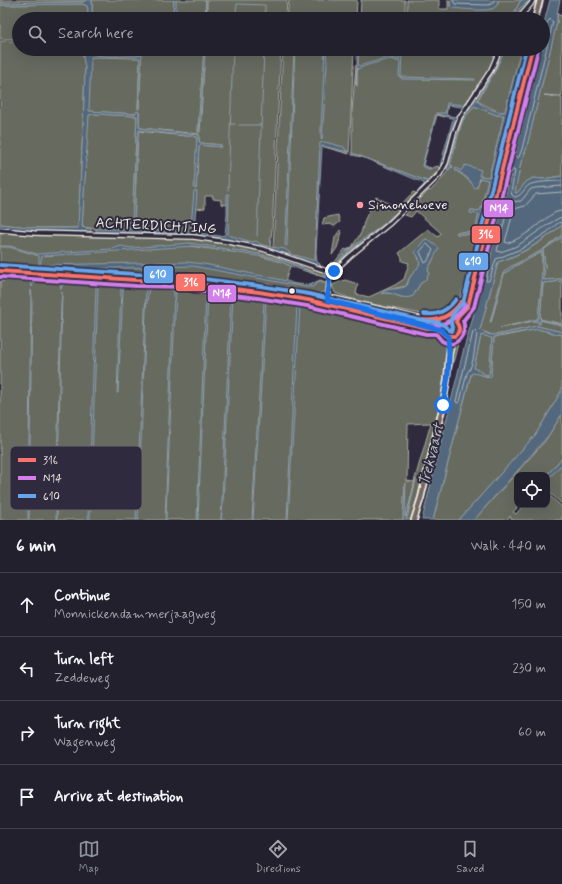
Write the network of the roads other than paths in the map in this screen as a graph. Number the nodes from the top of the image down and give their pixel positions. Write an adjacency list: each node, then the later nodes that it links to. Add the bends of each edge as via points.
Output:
1 (533, 0): 3 (street)
2 (540, 0): 4 (main road)
3 (524, 12)
4 (537, 12)
5 (497, 56): 9 (street, via 491,70 460,117 446,163 440,174 389,224)
6 (526, 56): 10 (main road, via 474,267)
7 (0, 230): 9 (street, ACHTERDICHTING, via 207,238 274,252)
8 (0, 271): 11 (main road, via 187,281 283,291)
9 (329, 273): 11 (street)
10 (464, 298): 12 (main road); 14 (main road, via 461,311)
11 (327, 300): 13 (main road, via 334,299); 15 (main road)
12 (458, 306): 13 (main road, via 443,318); 14 (main road)
13 (426, 321): 15 (main road)
14 (454, 322): 15 (main road, via 448,321); 16 (main road, via 459,330 456,335)
15 (443, 327): 16 (main road, via 443,333)
16 (450, 337): 17 (main road, via 443,405)
17 (414, 520)

